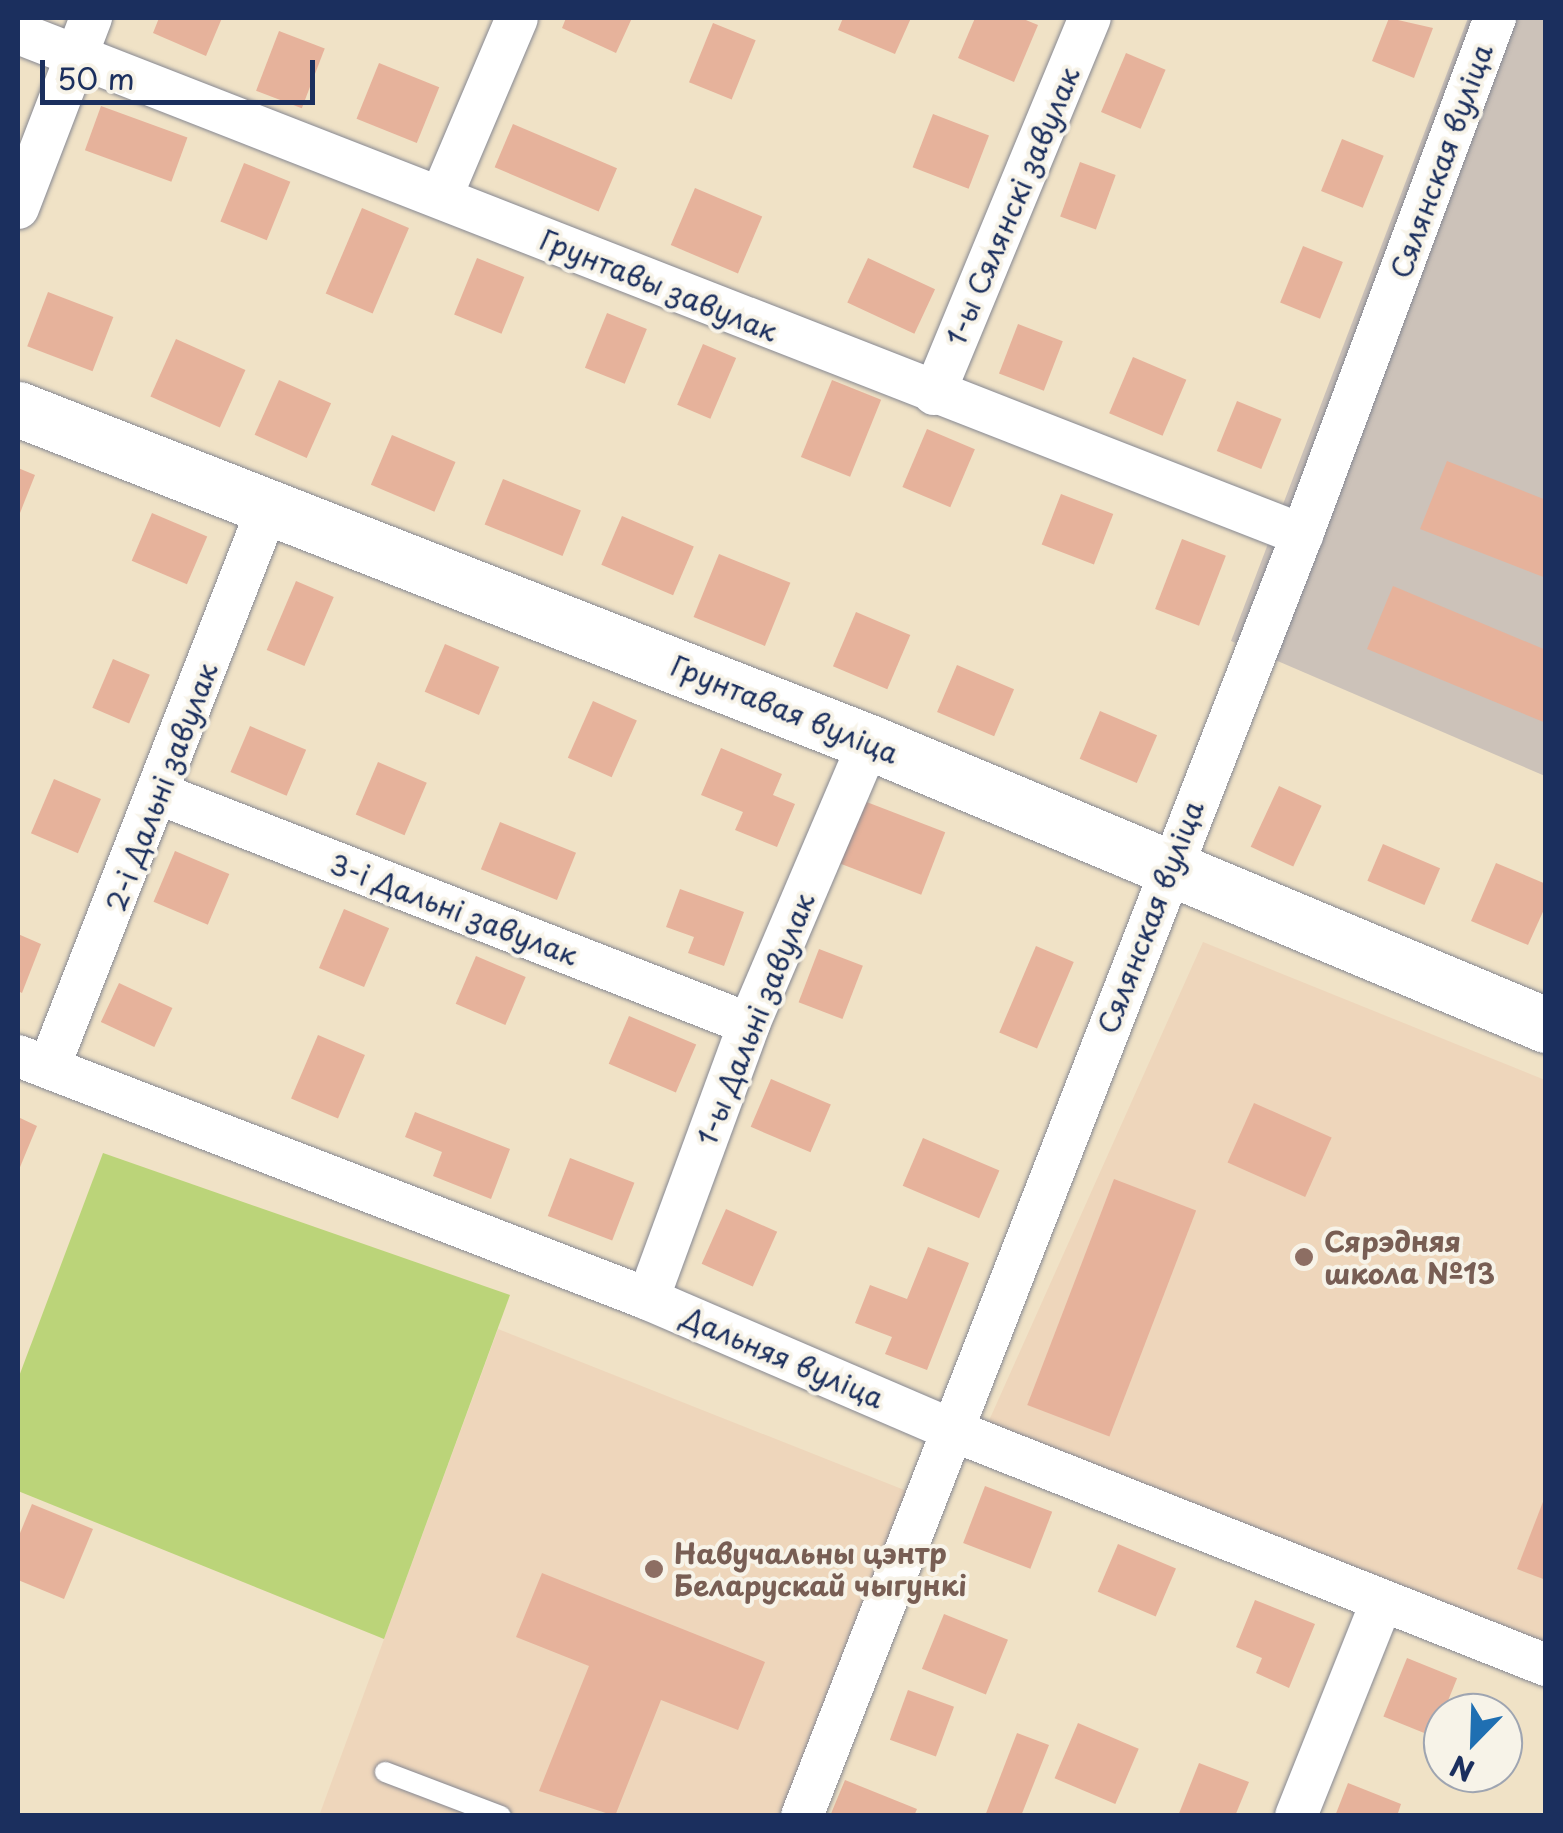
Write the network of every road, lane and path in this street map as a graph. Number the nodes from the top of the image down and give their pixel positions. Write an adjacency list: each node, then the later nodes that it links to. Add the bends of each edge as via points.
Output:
1 (517, 18): 6 (street)
2 (1090, 18): 8 (street, 1-ы Сялянскі завулак)
3 (1495, 18): 11 (street, Сялянская вуліца)
4 (18, 33): 5 (street, Грунтавы завулак)
5 (84, 36): 6 (street, Грунтавы завулак); 7 (street)
6 (441, 197): 8 (street, Грунтавы завулак)
7 (18, 208)
8 (934, 394): 11 (street, Грунтавы завулак)
9 (18, 408): 10 (main road, Грунтавая вуліца)
10 (269, 505): 12 (main road, Грунтавая вуліца); 13 (street, 2-і Дальні завулак)
11 (1302, 535): 14 (street, Сялянская вуліца)
12 (869, 742): 14 (main road, Грунтавая вуліца); 15 (street, 1-ы Дальні завулак)
13 (160, 794): 15 (street, 3-і Дальні завулак); 17 (street, 2-і Дальні завулак)
14 (1168, 868): 16 (main road, Грунтавая вуліца); 19 (street, Сялянская вуліца)
15 (748, 1024): 18 (street, 1-ы Дальні завулак)
16 (1546, 1025)
17 (33, 1062): 18 (street, Дальняя вуліца)
18 (648, 1299): 19 (street, Дальняя вуліца)
19 (954, 1431): 20 (street, Дальняя вуліца); 24 (street, Сялянская вуліца)
20 (1381, 1603): 21 (street, Дальняя вуліца); 25 (street)
21 (1546, 1666)
22 (385, 1772): 23 (lane)
23 (501, 1816)
24 (802, 1816)
25 (1296, 1816)

